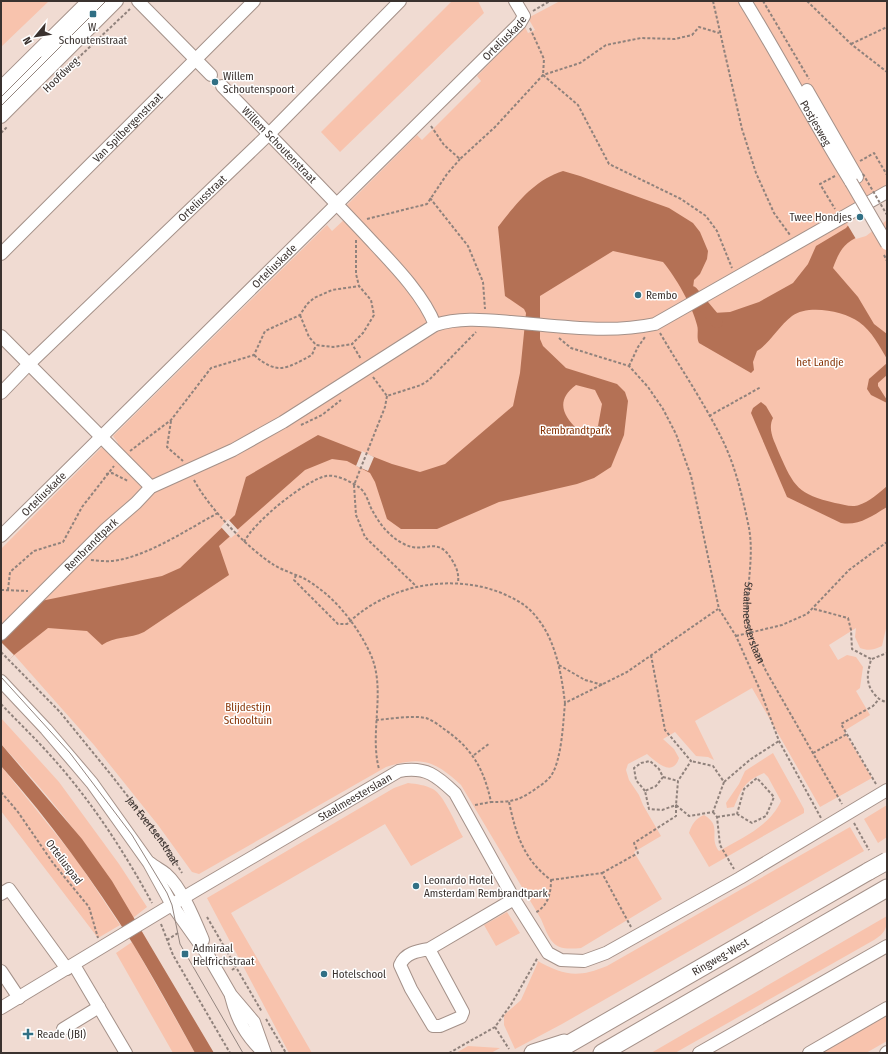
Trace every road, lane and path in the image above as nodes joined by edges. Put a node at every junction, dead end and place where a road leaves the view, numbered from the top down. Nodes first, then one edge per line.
1 (88, 1) edge
2 (102, 1) edge
3 (117, 1) edge
4 (254, 1) edge
5 (400, 1) edge
6 (515, 1) edge
7 (550, 1) edge
8 (713, 1) edge
9 (745, 1) edge
10 (754, 1) edge
11 (807, 1) edge
12 (134, 4) edge
13 (524, 16) junction
14 (887, 27) edge
15 (719, 33) junction
16 (851, 44) junction
17 (196, 59) junction
18 (887, 72) edge
19 (211, 75) dead end
20 (543, 75) junction
21 (57, 78) dead end
22 (222, 86) dead end
23 (1, 87) edge
24 (1, 102) edge
25 (1, 117) edge
26 (424, 117) junction
27 (12, 122) dead end
28 (1, 133) edge
29 (269, 134) junction
30 (460, 159) junction
31 (857, 162) dead end
32 (837, 174) dead end
33 (887, 175) edge
34 (857, 178) junction
35 (887, 192) edge
36 (430, 198) junction
37 (337, 204) junction
38 (833, 206) dead end
39 (887, 216) edge
40 (356, 225) junction
41 (887, 228) edge
42 (887, 244) edge
43 (796, 245) junction
44 (1, 254) edge
45 (736, 277) junction
46 (359, 286) junction
47 (300, 314) junction
48 (486, 320) junction
49 (655, 324) junction
50 (435, 325) junction
51 (547, 325) junction
52 (1, 336) edge
53 (352, 344) junction
54 (316, 345) junction
55 (254, 355) junction
56 (28, 365) junction
57 (629, 366) junction
58 (368, 369) junction
59 (761, 387) dead end
60 (1, 393) edge
61 (387, 396) junction
62 (709, 416) junction
63 (171, 420) junction
64 (101, 435) junction
65 (122, 457) junction
66 (190, 469) junction
67 (106, 474) junction
68 (194, 481) dead end
69 (354, 485) junction
70 (148, 490) junction
71 (218, 513) junction
72 (1, 536) edge
73 (244, 542) junction
74 (887, 542) edge
75 (86, 560) dead end
76 (296, 575) junction
77 (458, 583) junction
78 (417, 587) junction
79 (1, 590) edge
80 (719, 609) junction
81 (814, 609) junction
82 (350, 621) junction
83 (750, 633) junction
84 (1, 634) edge
85 (736, 636) junction
86 (1, 652) edge
87 (887, 653) edge
88 (651, 655) junction
89 (871, 659) junction
90 (559, 665) junction
91 (1, 681) edge
92 (604, 685) junction
93 (879, 699) junction
94 (887, 702) edge
95 (565, 703) junction
96 (1, 704) edge
97 (376, 720) junction
98 (847, 734) junction
99 (779, 741) junction
100 (490, 743) dead end
101 (813, 753) junction
102 (474, 754) junction
103 (691, 761) junction
104 (663, 777) junction
105 (384, 779) junction
106 (678, 781) junction
107 (724, 782) junction
108 (646, 791) junction
109 (1, 792) edge
110 (884, 792) edge
111 (491, 802) junction
112 (510, 802) junction
113 (676, 805) junction
114 (465, 808) junction
115 (713, 812) junction
116 (848, 813) junction
117 (737, 814) junction
118 (717, 817) junction
119 (826, 826) junction
120 (869, 850) dead end
121 (887, 861) edge
122 (149, 863) junction
123 (602, 873) junction
124 (740, 878) junction
125 (551, 880) junction
126 (884, 890) edge
127 (1, 894) edge
128 (188, 895) junction
129 (514, 899) junction
130 (172, 905) junction
131 (206, 916) dead end
132 (153, 917) junction
133 (526, 918) junction
134 (636, 936) junction
135 (105, 945) junction
136 (887, 946) edge
137 (544, 948) junction
138 (429, 949) junction
139 (209, 957) junction
140 (71, 967) junction
141 (236, 967) junction
142 (232, 970) dead end
143 (1, 971) edge
144 (19, 998) junction
145 (99, 1007) junction
146 (1, 1008) edge
147 (887, 1008) edge
148 (495, 1027) junction
149 (63, 1029) dead end
150 (583, 1036) junction
151 (509, 1049) dead end
152 (126, 1053) edge
153 (230, 1053) edge
154 (265, 1053) edge
155 (286, 1053) edge
156 (449, 1053) edge
157 (533, 1053) edge
158 (553, 1053) edge
159 (602, 1053) edge
160 (699, 1053) edge
161 (809, 1053) edge

1 - 23 street
2 - 24 street, Hoofdweg
3 - 25 street, Hoofdweg
4 - 17 street, Van Spilbergenstraat
5 - 29 street, Orteliusstraat
6 - 13 street
7 - 13 path, Orteliuskade
8 - 15 path
9 - 34 street, Postjesweg
10 - 34 street, Postjesweg
11 - 16 path
12 - 17 street
12 - 21 path, Hoofdweg
13 - 20 path
13 - 26 street, Orteliuskade
14 - 16 path
15 - 20 path
15 - 43 path
16 - 18 path
17 - 19 street
17 - 44 street, Van Spilbergenstraat
20 - 30 path
20 - 45 path
22 - 29 street, Willem Schoutenstraat
26 - 30 path
26 - 37 street, Orteliuskade
27 - 28 path
29 - 37 street, Willem Schoutenstraat
29 - 56 street, Orteliusstraat
30 - 36 path
31 - 33 path
32 - 38 path
34 - 39 path, bridge
34 - 41 street, Postjesweg
34 - 42 street, Postjesweg, bridge
35 - 43 street
36 - 40 path
36 - 48 path
37 - 40 street, Willem Schoutenstraat
37 - 64 street, Orteliuskade
40 - 46 path
40 - 50 street, Willem Schoutenstraat
43 - 45 street
45 - 49 street
46 - 47 path
46 - 53 path
47 - 54 path
47 - 55 path
48 - 50 street
48 - 51 street
48 - 61 path
49 - 51 street
49 - 57 path
49 - 62 path, Staalmeesterslaan
50 - 58 street, Rembrandtpark
51 - 57 path
52 - 56 street
53 - 54 path
53 - 58 path
54 - 55 path
55 - 63 path
56 - 60 street, Orteliusstraat
56 - 64 street
57 - 80 path
58 - 61 path
58 - 66 street, Rembrandtpark
59 - 62 path
61 - 69 path
62 - 83 path, Staalmeesterslaan
63 - 65 path
63 - 66 path
64 - 65 street
64 - 72 street, Orteliuskade
65 - 67 path
65 - 70 street
66 - 70 street, Rembrandtpark
67 - 70 path
67 - 79 path
68 - 71 path
69 - 73 path
69 - 77 path
69 - 78 path
70 - 84 street, Rembrandtpark
71 - 73 path
71 - 75 path
73 - 76 path
74 - 81 path
76 - 82 path
76 - 82 path
77 - 78 path
77 - 90 path
78 - 82 path
80 - 85 path
80 - 88 path
81 - 83 path
81 - 89 path
82 - 97 path
83 - 85 path
83 - 101 path, Staalmeesterslaan
85 - 99 path
86 - 128 path, Jan Evertsenstraat
87 - 89 path
88 - 92 path
88 - 103 path
89 - 93 path
90 - 92 path
90 - 95 path
91 - 122 street, Jan Evertsenstraat
92 - 95 path
93 - 94 path
93 - 98 path
95 - 112 path
96 - 132 path
97 - 102 path
97 - 105 path
98 - 101 path
98 - 110 path
99 - 107 path
99 - 119 path
100 - 102 path
101 - 116 path, Staalmeesterslaan
102 - 111 path
103 - 106 path
103 - 107 path
104 - 106 path
104 - 108 path
104 - 108 path
105 - 114 street, Staalmeesterslaan
105 - 128 street, Staalmeesterslaan
106 - 113 path
107 - 115 path
108 - 113 path
109 - 135 path, Orteliuspad
110 - 116 street, Staalmeesterslaan
111 - 112 path
111 - 114 path
112 - 125 path
113 - 115 path
113 - 123 path
114 - 129 street, Staalmeesterslaan
115 - 118 path
116 - 119 street, Staalmeesterslaan
116 - 120 path
117 - 117 path
117 - 118 path
118 - 124 path
119 - 124 street, Staalmeesterslaan
121 - 150 highway, Ringweg-West, bridge
122 - 128 street, Jan Evertsenstraat
122 - 130 street, Jan Evertsenstraat
123 - 125 path
123 - 134 path
124 - 134 street, Staalmeesterslaan
125 - 133 path
126 - 159 highway
127 - 140 street
128 - 130 street, Staalmeesterslaan
128 - 139 street, Jan Evertsenstraat
129 - 133 street, Staalmeesterslaan
129 - 138 street
130 - 132 street
130 - 139 street, Jan Evertsenstraat
131 - 141 path
132 - 135 street
132 - 153 path
133 - 137 street, Staalmeesterslaan
134 - 137 street, Staalmeesterslaan
135 - 140 street
136 - 160 street
137 - 148 path
138 - 138 street
139 - 154 street, Jan Evertsenstraat
140 - 144 street
140 - 145 street
141 - 142 path
141 - 155 path
143 - 144 street
144 - 146 street
145 - 149 street
145 - 152 street
147 - 161 street
148 - 151 path
148 - 156 path
150 - 157 highway
150 - 158 highway, Ringweg-West

